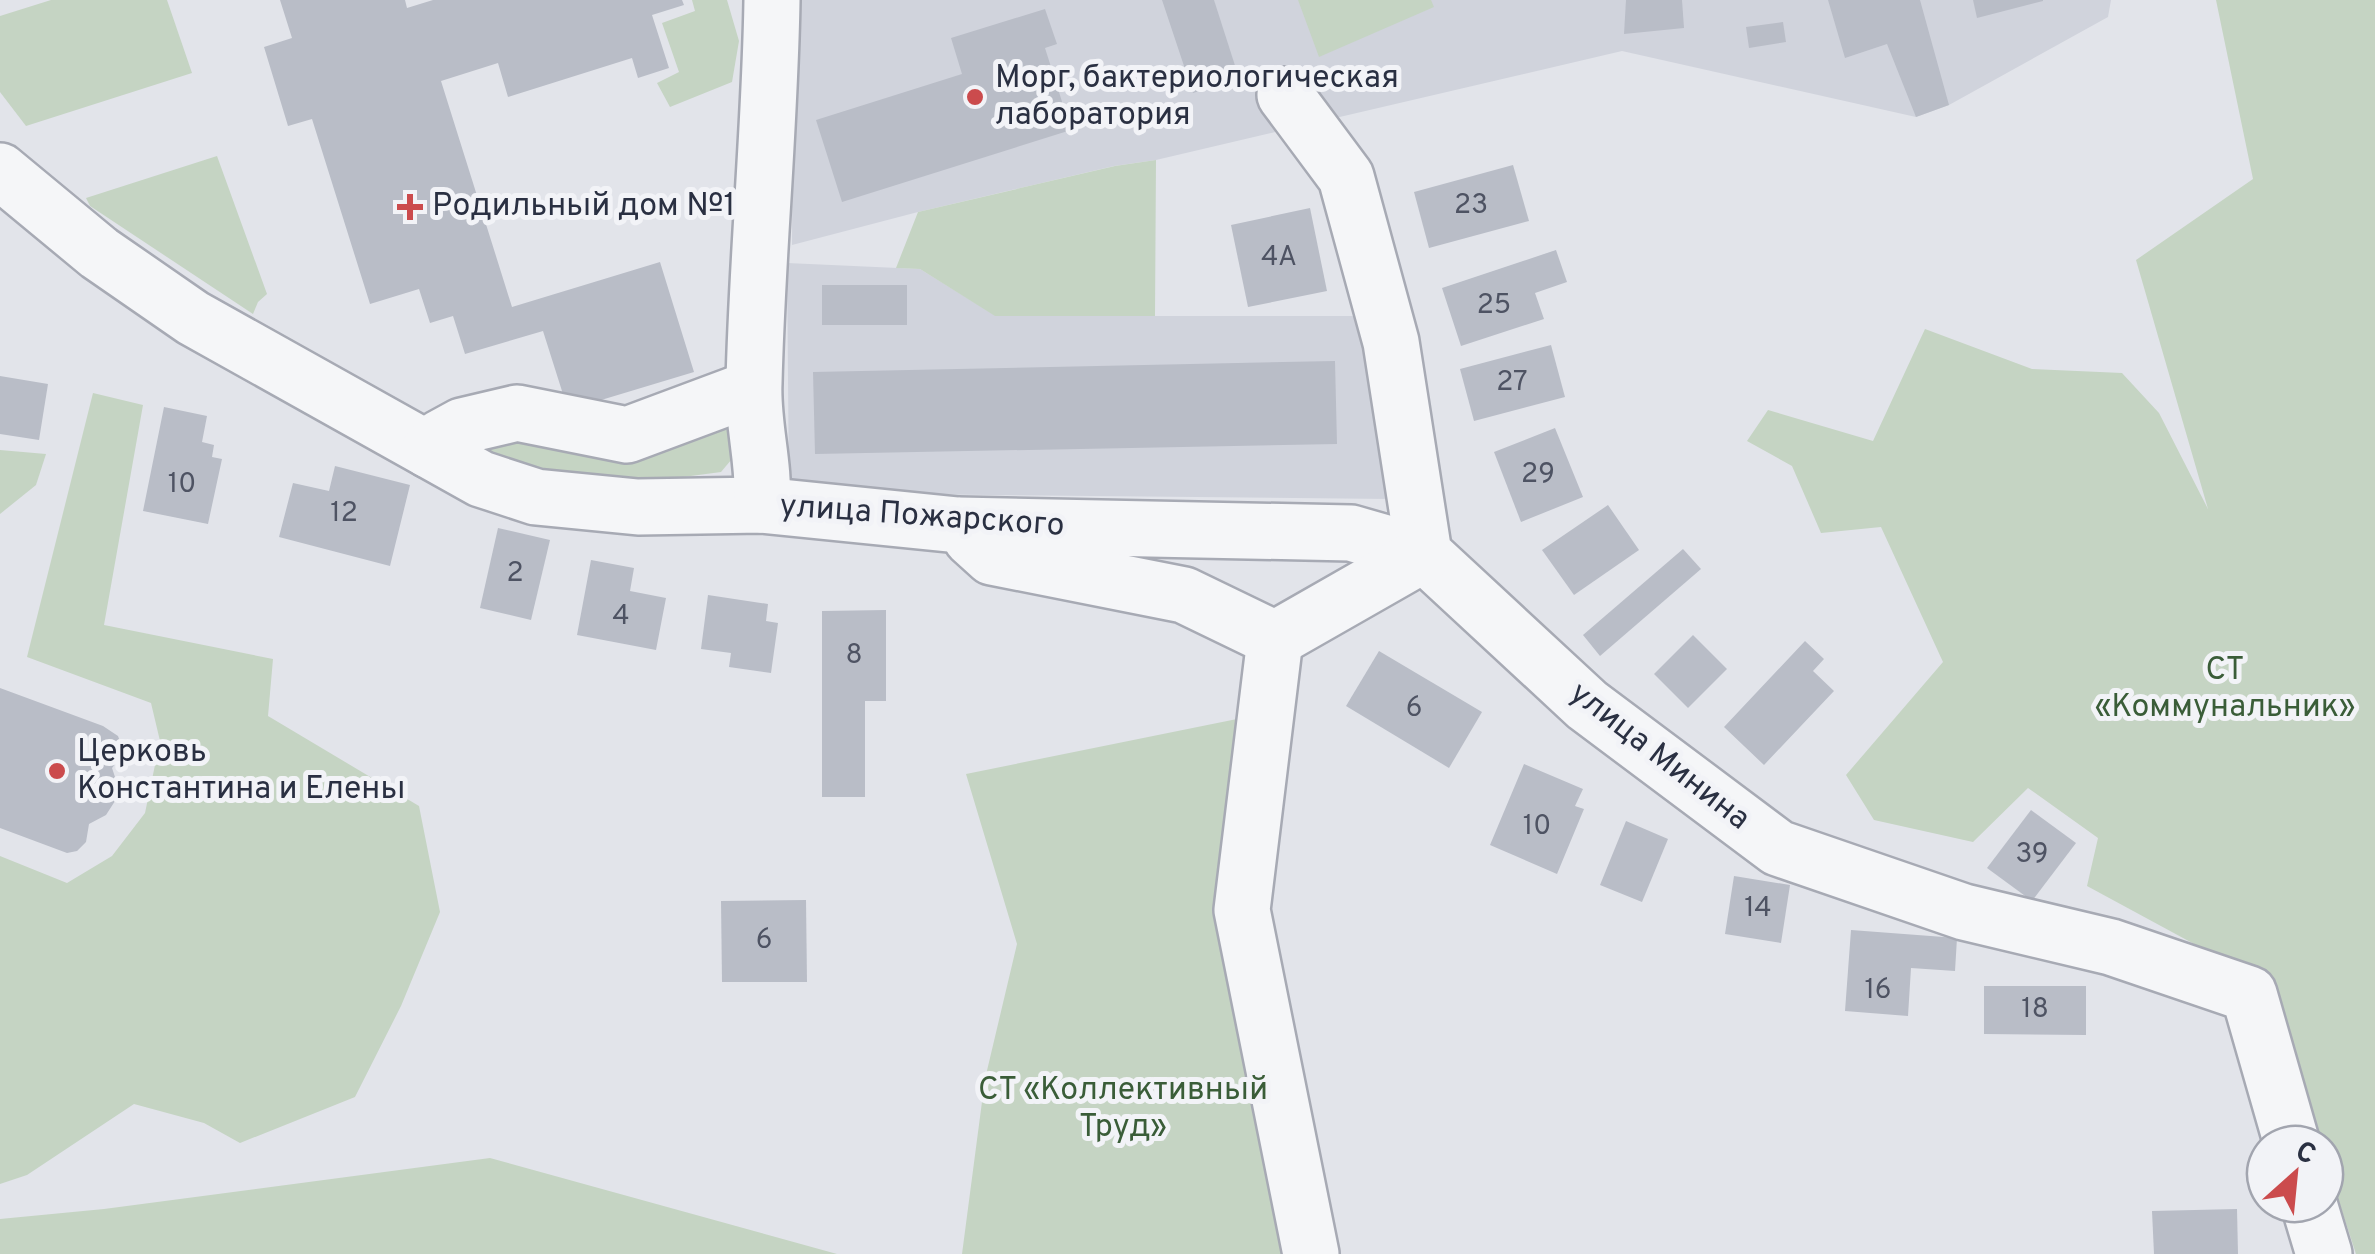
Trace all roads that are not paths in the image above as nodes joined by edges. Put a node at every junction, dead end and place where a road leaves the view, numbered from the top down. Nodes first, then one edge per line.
1 (772, 0) edge
2 (1285, 95) dead end
3 (0, 171) edge
4 (753, 388) junction
5 (429, 450) junction
6 (762, 505) junction
7 (958, 525) junction
8 (1424, 554) junction
9 (1275, 639) junction
10 (2286, 1124) edge
11 (2315, 1224) edge
12 (1311, 1254) edge
13 (2324, 1254) edge

1 - 4 street
2 - 8 street
3 - 5 street, улица Пожарского
4 - 5 street
4 - 6 street
5 - 6 street, улица Пожарского
6 - 7 street, улица Пожарского
7 - 8 street, улица Пожарского
7 - 9 street
8 - 9 street
8 - 10 street, улица Минина
9 - 12 street
11 - 13 street

